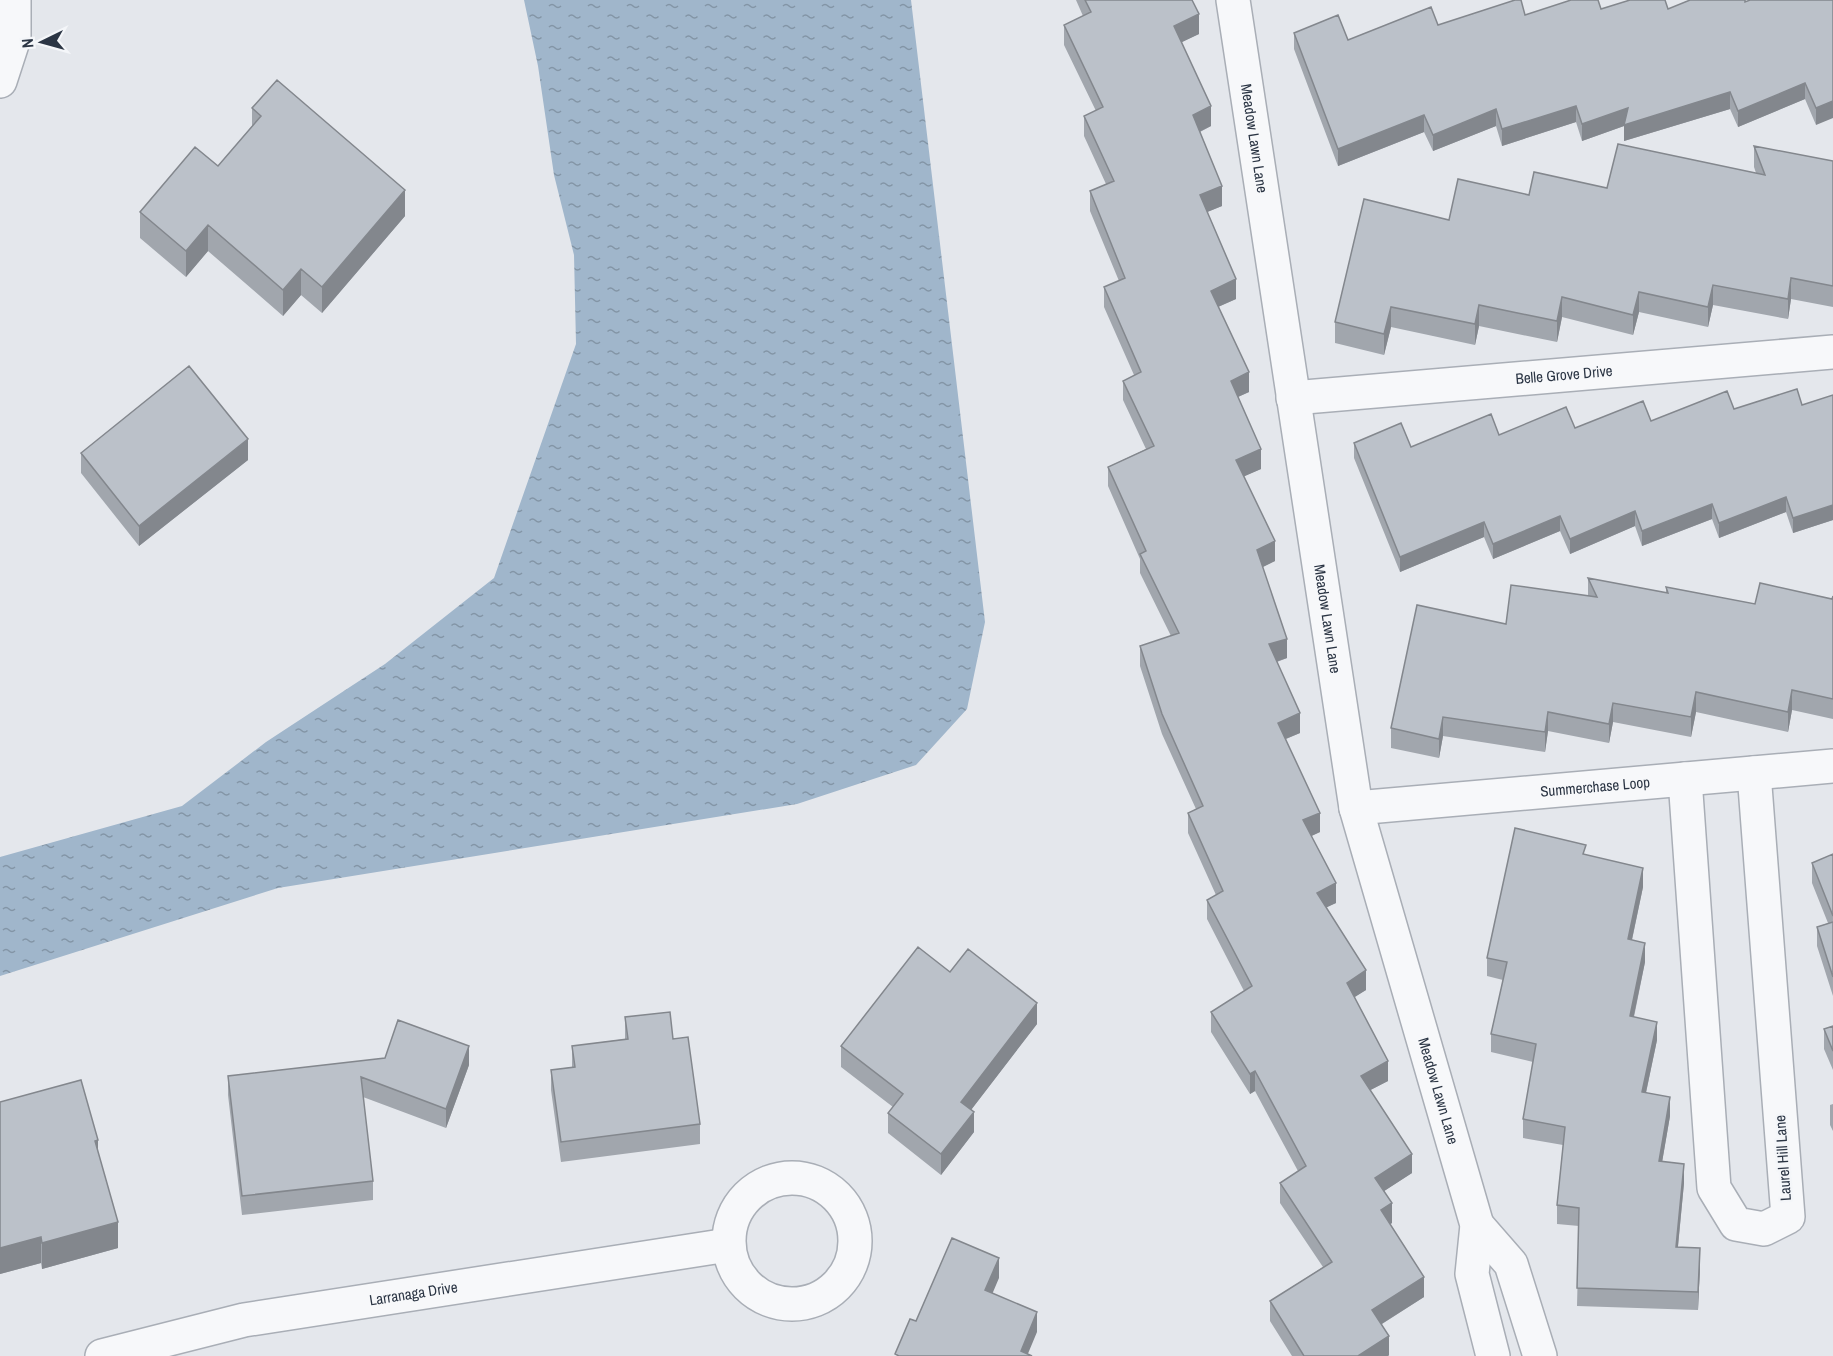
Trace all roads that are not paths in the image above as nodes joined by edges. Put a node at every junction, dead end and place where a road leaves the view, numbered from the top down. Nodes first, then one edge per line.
1 (14, 0) edge
2 (1233, 0) edge
3 (0, 81) edge
4 (1833, 352) edge
5 (1293, 398) junction
6 (1833, 766) edge
7 (1754, 773) junction
8 (1685, 779) junction
9 (1356, 808) junction
10 (1477, 1225) junction
11 (728, 1245) dead end
12 (102, 1356) edge
13 (1493, 1356) edge
14 (1540, 1356) edge

1 - 3 street
2 - 5 street, Meadow Lawn Lane
4 - 5 street, Belle Grove Drive
5 - 9 street, Meadow Lawn Lane
6 - 7 street, Summerchase Loop
7 - 8 street, Summerchase Loop
7 - 8 street, Laurel Hill Lane
8 - 9 street, Summerchase Loop
9 - 10 street, Meadow Lawn Lane
10 - 13 street, Meadow Lawn Lane
10 - 14 street, Meadow Lawn Lane
11 - 12 street, Larranaga Drive

